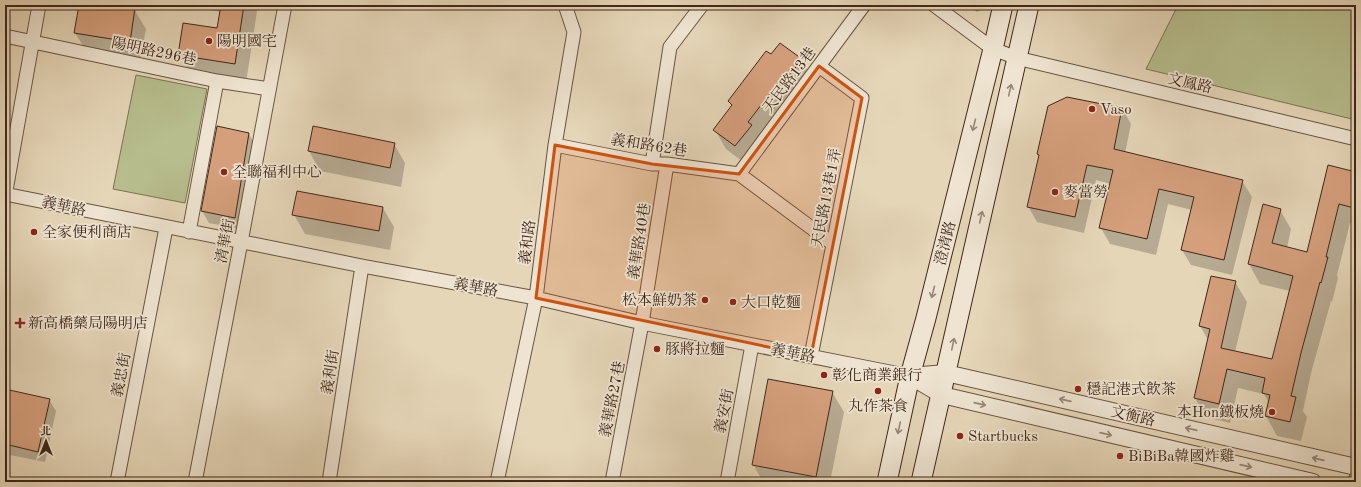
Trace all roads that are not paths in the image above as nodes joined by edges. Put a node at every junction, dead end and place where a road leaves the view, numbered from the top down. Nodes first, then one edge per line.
1 (39, 5) edge
2 (285, 5) edge
3 (565, 5) edge
4 (702, 5) edge
5 (864, 5) edge
6 (934, 5) edge
7 (1003, 5) edge
8 (1029, 5) edge
9 (5, 36) edge
10 (33, 41) junction
11 (993, 49) junction
12 (1017, 58) junction
13 (819, 66) junction
14 (217, 81) junction
15 (268, 89) junction
16 (1356, 139) edge
17 (555, 144) junction
18 (652, 164) junction
19 (667, 164) junction
20 (739, 174) junction
21 (5, 195) edge
22 (166, 228) junction
23 (189, 232) junction
24 (241, 242) junction
25 (832, 244) junction
26 (362, 266) junction
27 (536, 298) junction
28 (642, 323) junction
29 (752, 345) junction
30 (810, 356) junction
31 (946, 373) junction
32 (910, 376) junction
33 (942, 395) junction
34 (1356, 467) edge
35 (1356, 478) edge
36 (117, 482) edge
37 (195, 482) edge
38 (329, 482) edge
39 (497, 482) edge
40 (612, 482) edge
41 (727, 482) edge
42 (887, 482) edge
43 (921, 482) edge
44 (1313, 482) edge
45 (1355, 482) edge

1 - 10 street
2 - 15 street, 清華街
3 - 17 street, 義和路
4 - 18 street
5 - 13 street, 天民路13巷
6 - 11 street, 文鳳路
7 - 11 main road, 澄清路
8 - 12 main road, 澄清路
9 - 10 street, 陽明路296巷
10 - 14 street, 陽明路296巷
10 - 21 street
11 - 12 street, 文鳳路
11 -> 32 main road, 澄清路
12 - 16 street, 文鳳路
31 -> 12 main road, 澄清路
13 - 20 street, 天民路13巷
13 - 25 street, 天民路13巷1弄
14 - 15 street, 陽明路296巷
14 - 23 street
15 - 24 street, 清華街
17 - 18 street, 義和路62巷
17 - 27 street, 義和路
18 - 19 street, 義和路62巷
19 - 20 street, 義和路62巷
19 - 28 street, 義華路40巷
20 - 25 street
21 - 22 street, 義華路
22 - 23 street, 義華路
22 - 36 street, 義忠街
23 - 24 street, 義華路
24 - 26 street, 義華路
24 - 37 street, 清華街
25 - 30 street, 天民路13巷1弄
26 - 27 street, 義華路
26 - 38 street, 義利街
27 - 28 street, 義華路
27 - 39 street, 義和路
28 - 29 street, 義華路
28 - 40 street, 義華路27巷
29 - 30 street, 義華路
29 - 41 street, 義安街
30 - 32 street, 義華路
31 - 32 street, 文衡路
31 - 33 main road, 澄清路
34 -> 31 street, 文衡路
32 - 33 street, 義華路
32 -> 42 main road, 澄清路
33 - 43 main road, 澄清路
33 -> 44 street, 文衡路
35 - 45 street

